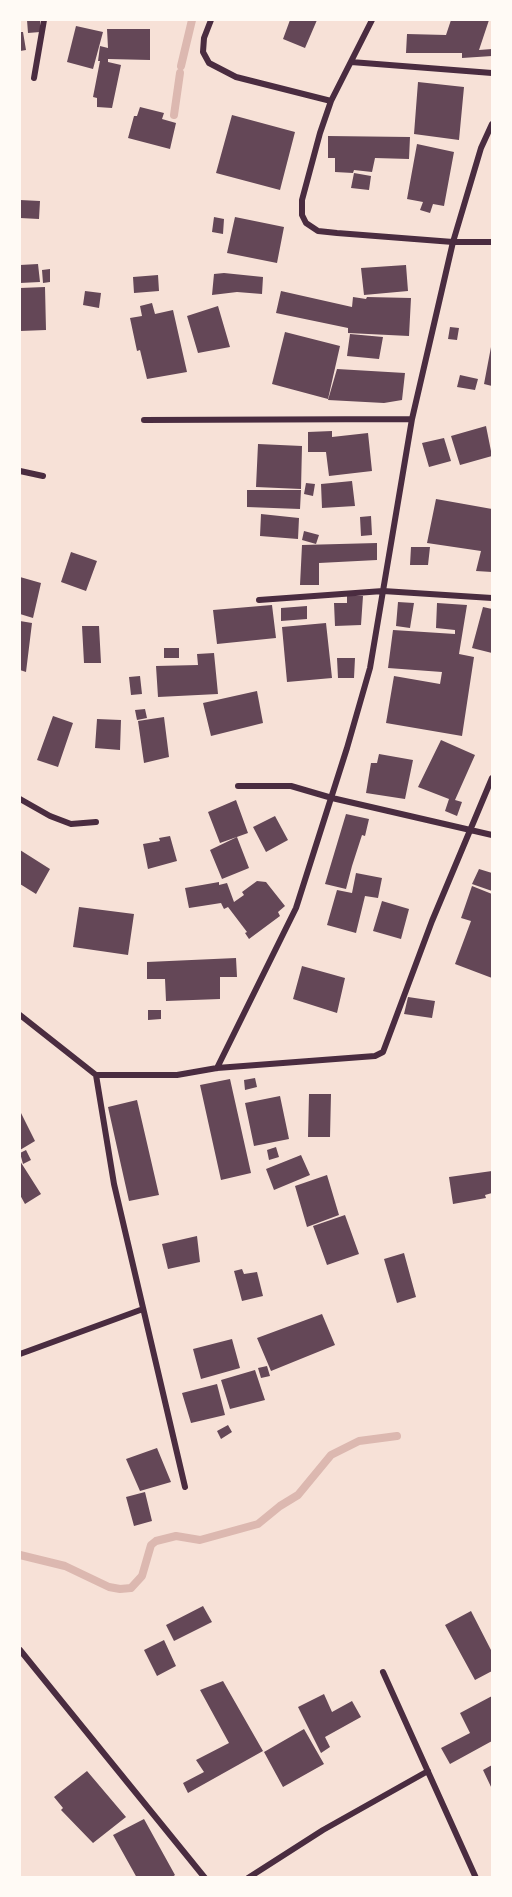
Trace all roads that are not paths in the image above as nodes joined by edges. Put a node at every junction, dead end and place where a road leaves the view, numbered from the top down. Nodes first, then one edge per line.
1 (44, 20) edge
2 (211, 20) edge
3 (372, 20) edge
4 (351, 62) junction
5 (492, 72) edge
6 (33, 78) dead end
7 (331, 100) junction
8 (492, 124) edge
9 (453, 242) junction
10 (492, 242) edge
11 (412, 419) junction
12 (144, 420) dead end
13 (20, 471) edge
14 (43, 476) dead end
15 (383, 591) junction
16 (492, 598) edge
17 (259, 600) dead end
18 (492, 778) edge
19 (238, 786) dead end
20 (332, 798) junction
21 (20, 799) edge
22 (96, 822) dead end
23 (471, 831) junction
24 (492, 835) edge
25 (20, 1015) edge
26 (217, 1068) junction
27 (96, 1075) junction
28 (143, 1309) junction
29 (20, 1354) edge
30 (184, 1486) dead end
31 (20, 1650) edge
32 (383, 1672) dead end
33 (428, 1772) junction
34 (205, 1878) edge
35 (248, 1878) edge
36 (476, 1878) edge

1 - 6 street
2 - 7 street
3 - 4 street
4 - 5 street
4 - 7 street
7 - 9 street
8 - 9 street
9 - 10 street
9 - 11 street
11 - 12 street
11 - 15 street
13 - 14 street
15 - 16 street
15 - 17 street
15 - 20 street
18 - 23 street
19 - 20 street
20 - 23 street
20 - 26 street
21 - 22 street
23 - 24 street
23 - 26 street
25 - 27 street
26 - 27 street
27 - 28 street
28 - 29 street
28 - 30 street
31 - 34 street
32 - 33 street
33 - 35 street
33 - 36 street

